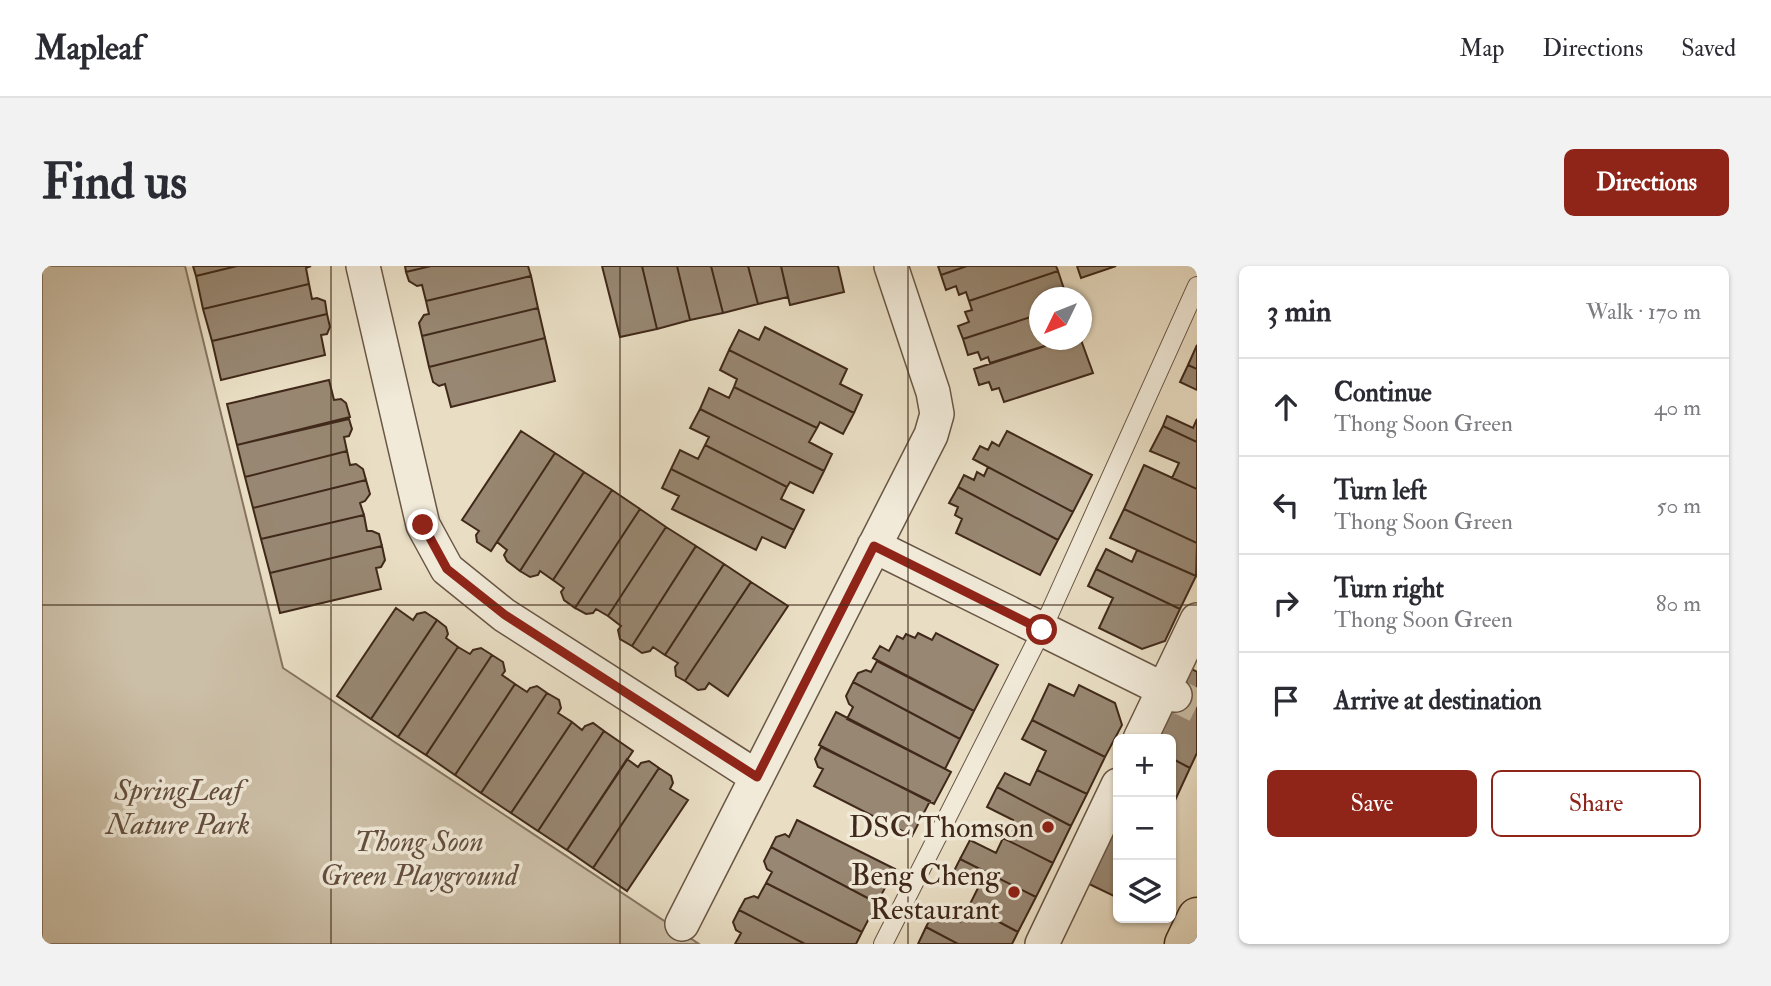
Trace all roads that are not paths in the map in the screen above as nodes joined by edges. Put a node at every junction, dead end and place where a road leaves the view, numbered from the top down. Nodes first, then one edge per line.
1 (363, 266) edge
2 (891, 266) edge
3 (1197, 286) edge
4 (874, 546) junction
5 (1197, 620) edge
6 (1042, 630) junction
7 (1169, 693) junction
8 (1143, 734) edge
9 (757, 777) junction
10 (1113, 795) edge
11 (1197, 917) edge
12 (682, 924) dead end
13 (883, 944) edge
14 (1042, 944) edge
15 (1184, 944) edge

1 - 9 street
2 - 4 street
3 - 6 lane
4 - 6 street
4 - 9 street
5 - 7 street
6 - 7 street
6 - 13 lane
7 - 8 street
9 - 12 street
10 - 14 street
11 - 15 main road

